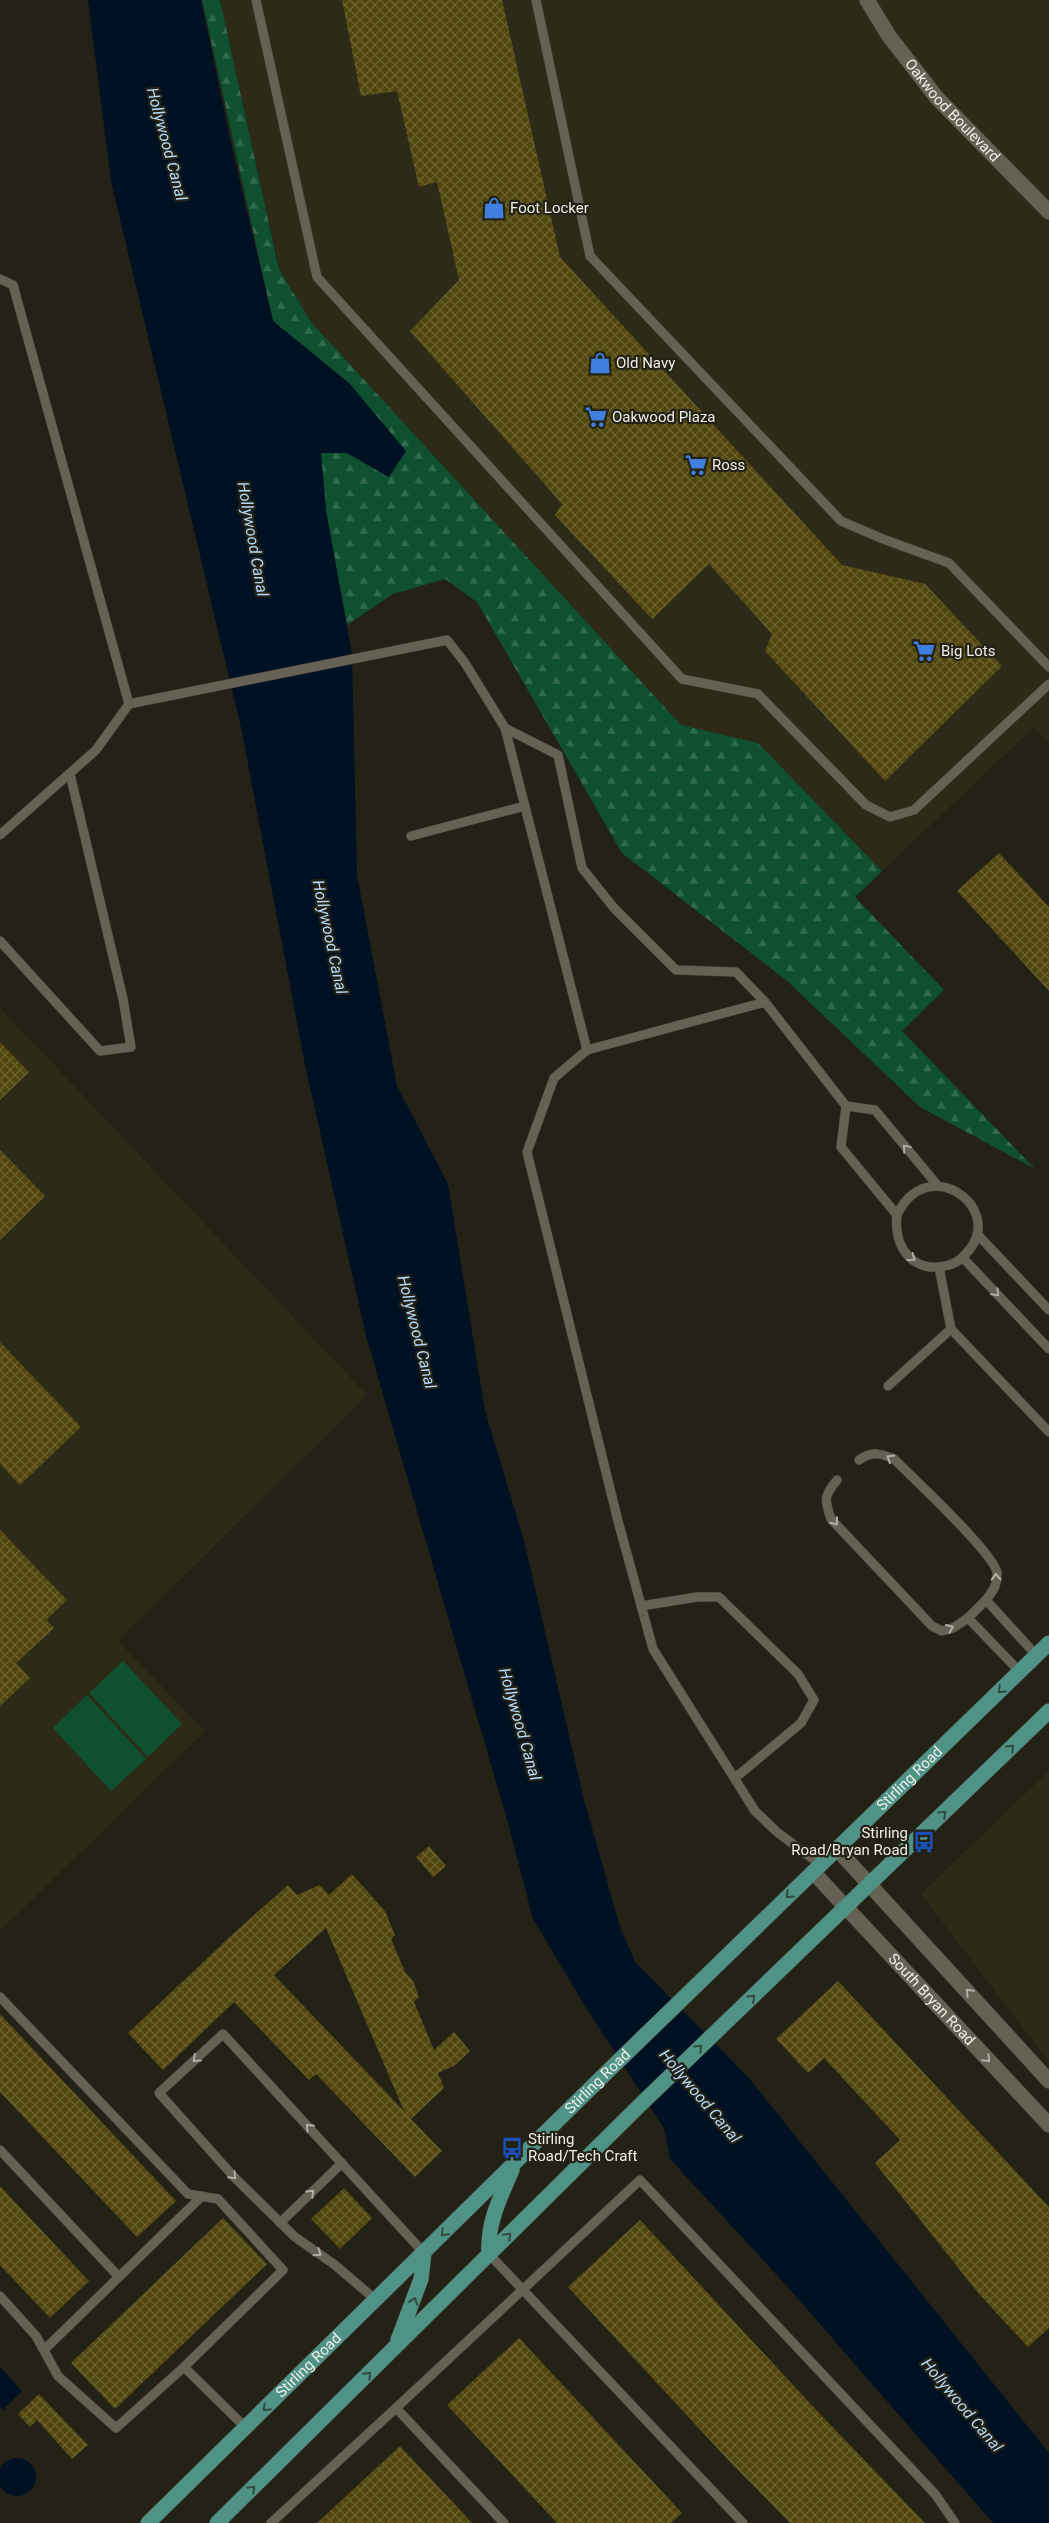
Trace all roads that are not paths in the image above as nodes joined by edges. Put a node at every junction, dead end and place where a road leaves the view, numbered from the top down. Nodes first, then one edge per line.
1 (256, 0) edge
2 (536, 0) edge
3 (868, 0) edge
4 (1049, 212) edge
5 (0, 279) edge
6 (1049, 667) edge
7 (1049, 684) edge
8 (129, 704) junction
9 (505, 728) junction
10 (70, 774) junction
11 (525, 806) junction
12 (0, 835) edge
13 (411, 836) dead end
14 (0, 941) edge
15 (766, 1002) junction
16 (588, 1050) junction
17 (846, 1106) junction
18 (938, 1186) junction
19 (897, 1215) junction
20 (977, 1234) junction
21 (963, 1258) junction
22 (939, 1267) junction
23 (1049, 1310) edge
24 (952, 1329) junction
25 (1049, 1349) edge
26 (888, 1386) dead end
27 (1049, 1432) edge
28 (859, 1460) dead end
29 (837, 1480) dead end
30 (986, 1600) junction
31 (641, 1606) junction
32 (968, 1618) junction
33 (1049, 1644) edge
34 (1036, 1656) junction
35 (1020, 1672) junction
36 (1049, 1711) edge
37 (735, 1778) junction
38 (837, 1849) junction
39 (817, 1868) junction
40 (870, 1885) junction
41 (847, 1908) junction
42 (0, 1997) edge
43 (1049, 2080) edge
44 (1049, 2125) edge
45 (0, 2150) edge
46 (516, 2162) junction
47 (342, 2163) junction
48 (202, 2196) junction
49 (280, 2223) junction
50 (424, 2253) junction
51 (489, 2254) junction
52 (119, 2277) junction
53 (522, 2289) junction
54 (0, 2296) edge
55 (376, 2300) junction
56 (396, 2346) junction
57 (44, 2350) junction
58 (184, 2368) junction
59 (396, 2408) junction
60 (246, 2428) junction
61 (148, 2523) edge
62 (217, 2523) edge
63 (271, 2523) edge
64 (504, 2523) edge
65 (743, 2523) edge
66 (955, 2523) edge

1 - 7 lane
2 - 6 lane
3 - 4 street, Oakwood Boulevard
5 - 8 lane
8 - 9 lane
8 - 10 lane
9 - 11 lane
9 - 15 lane
10 - 12 lane
10 - 14 lane
11 - 13 lane
11 - 16 lane
15 - 16 lane
15 - 17 lane
16 - 31 lane
18 -> 17 lane
17 - 19 lane
18 - 19 lane
18 - 20 lane
19 -> 22 lane
20 - 21 lane
20 - 23 lane
21 - 22 lane
21 -> 25 lane
22 - 24 lane
24 - 26 lane
24 - 27 lane
30 -> 28 lane
29 -> 32 lane
30 - 32 lane
30 - 34 lane
31 - 37 lane
31 - 37 lane
32 - 35 lane
33 - 34 main road, Stirling Road
34 - 35 main road, Stirling Road
35 -> 38 main road, Stirling Road
40 -> 36 main road
37 - 39 lane
38 - 39 main road, Stirling Road
38 - 40 street
39 - 41 street, South Bryan Road
39 -> 46 main road, Stirling Road
40 - 41 main road
43 -> 40 street
41 -> 44 street, South Bryan Road
51 -> 41 main road
42 - 48 lane
45 - 52 lane
46 -> 50 main road, Stirling Road
46 - 51 main road
49 -> 47 lane
47 -> 49 lane
47 - 50 lane
48 - 52 lane
48 - 58 lane
49 -> 55 lane
50 - 55 main road, Stirling Road
56 -> 50 main road
51 - 53 lane
51 - 56 main road
52 - 57 lane
53 - 59 lane
53 - 65 lane
53 - 66 lane
54 - 57 lane
55 -> 60 main road, Stirling Road
62 -> 56 main road
57 - 58 lane
58 - 60 lane
59 - 63 lane
59 - 64 lane
60 - 61 main road, Stirling Road

